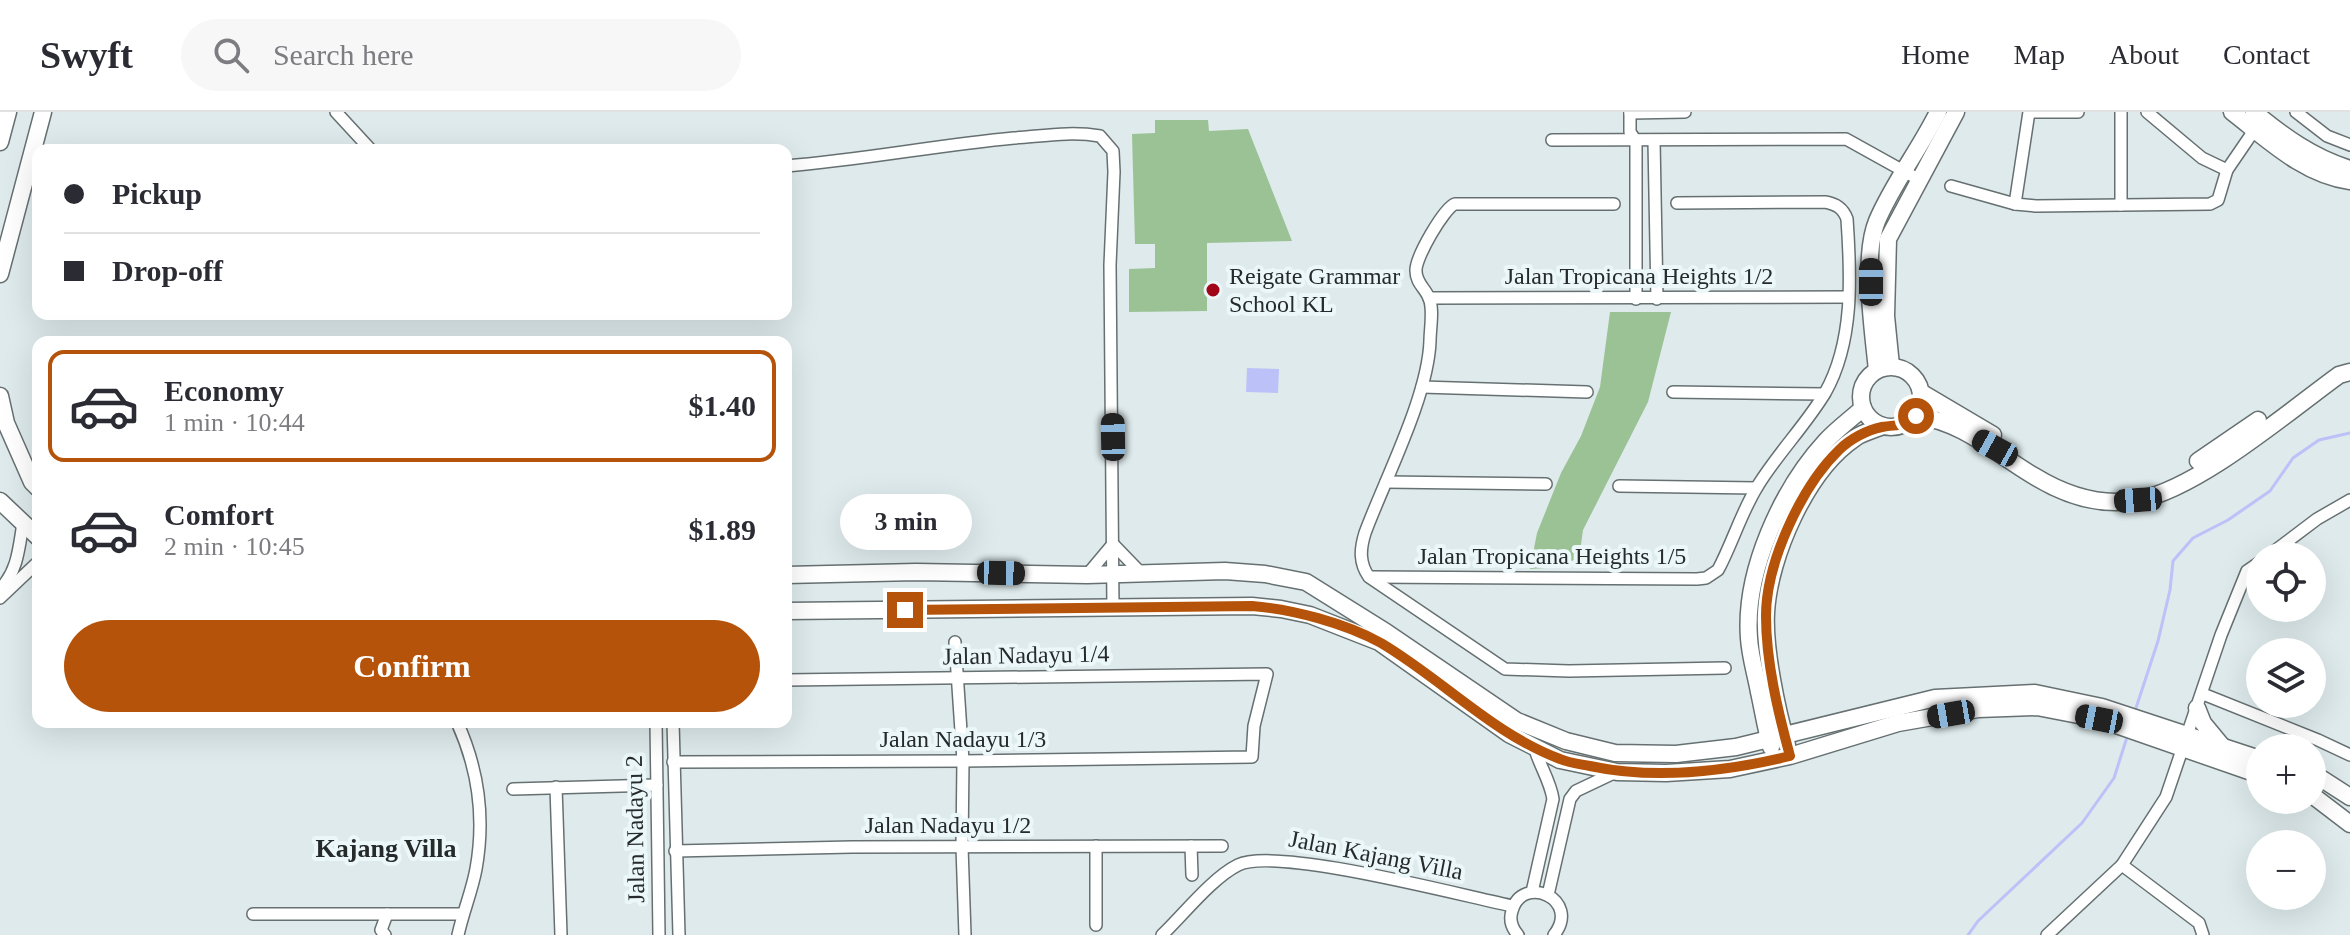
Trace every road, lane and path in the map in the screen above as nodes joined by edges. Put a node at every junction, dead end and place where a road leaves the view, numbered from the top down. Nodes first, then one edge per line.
1 (8, 112) edge
2 (43, 112) edge
3 (336, 112) edge
4 (1630, 112) edge
5 (1685, 112) edge
6 (1938, 112) edge
7 (1956, 112) edge
8 (2030, 112) edge
9 (2078, 112) edge
10 (2121, 112) edge
11 (2147, 112) edge
12 (2232, 112) edge
13 (2254, 112) edge
14 (2296, 112) edge
15 (2255, 129) junction
16 (1552, 140) dead end
17 (1636, 141) junction
18 (1654, 141) junction
19 (0, 142) edge
20 (35, 144) edge
21 (365, 144) edge
22 (2350, 145) edge
23 (32, 153) edge
24 (792, 166) edge
25 (2350, 169) edge
26 (2227, 170) junction
27 (1911, 176) junction
28 (2350, 181) edge
29 (1951, 186) dead end
30 (1636, 201) junction
31 (1655, 201) junction
32 (1677, 203) dead end
33 (1614, 204) dead end
34 (2015, 204) junction
35 (2121, 205) junction
36 (0, 274) edge
37 (1848, 297) junction
38 (1429, 298) junction
39 (1636, 299) junction
40 (1657, 299) junction
41 (2350, 361) edge
42 (1884, 368) junction
43 (2350, 372) edge
44 (1422, 387) junction
45 (1587, 392) dead end
46 (1673, 392) dead end
47 (1922, 393) junction
48 (1824, 394) junction
49 (0, 396) edge
50 (1863, 408) junction
51 (1916, 416) junction
52 (1883, 426) junction
53 (32, 482) edge
54 (1386, 482) junction
55 (1546, 484) dead end
56 (1619, 486) dead end
57 (1756, 488) junction
58 (2350, 500) edge
59 (0, 501) edge
60 (23, 523) junction
61 (32, 531) edge
62 (2287, 542) edge
63 (1113, 544) junction
64 (32, 568) edge
65 (1141, 573) junction
66 (2246, 573) edge
67 (792, 575) edge
68 (1087, 575) junction
69 (1113, 575) junction
70 (1369, 577) junction
71 (1400, 577) junction
72 (0, 589) edge
73 (1392, 594) junction
74 (0, 598) edge
75 (1113, 609) junction
76 (792, 611) edge
77 (955, 642) dead end
78 (1725, 668) dead end
79 (959, 678) junction
80 (792, 680) edge
81 (2198, 705) junction
82 (1771, 707) junction
83 (2100, 713) junction
84 (459, 728) edge
85 (656, 728) edge
86 (673, 728) edge
87 (1815, 728) junction
88 (2161, 734) junction
89 (1776, 738) junction
90 (2184, 741) junction
91 (1534, 746) junction
92 (1736, 747) junction
93 (2223, 747) junction
94 (2246, 754) edge
95 (2350, 755) edge
96 (1252, 757) joint
97 (1782, 758) junction
98 (963, 761) junction
99 (673, 762) junction
100 (2246, 769) edge
101 (1617, 772) junction
102 (2326, 782) edge
103 (657, 785) junction
104 (556, 787) junction
105 (513, 789) dead end
106 (2350, 797) edge
107 (2326, 806) edge
108 (2350, 824) edge
109 (1096, 846) junction
110 (1191, 846) junction
111 (1222, 846) dead end
112 (962, 847) junction
113 (675, 851) junction
114 (2122, 865) junction
115 (1192, 875) dead end
116 (1532, 892) junction
117 (1548, 895) junction
118 (1513, 906) junction
119 (253, 914) dead end
120 (387, 914) junction
121 (463, 914) junction
122 (1096, 925) dead end
123 (966, 929) edge
124 (385, 935) edge
125 (458, 935) edge
126 (561, 935) edge
127 (659, 935) edge
128 (679, 935) edge
129 (972, 935) edge
130 (1162, 935) edge
131 (1518, 935) edge
132 (1554, 935) edge
133 (2047, 935) edge
134 (2203, 935) edge

1 - 19 street
2 - 20 street
3 - 21 street
4 - 5 street
4 - 17 street
6 - 27 street
7 - 27 street
8 - 9 street
8 - 34 street
10 - 35 street
11 - 26 street
12 - 15 street
13 - 25 street
14 - 22 street
15 - 26 street
15 - 28 street
16 - 17 street
17 - 18 street
17 - 30 street
18 - 27 street
18 - 31 street
23 - 36 street
24 - 63 street
26 - 35 street
27 - 42 street
29 - 34 street
30 - 31 street
30 - 39 street
31 - 40 street
32 - 37 street, Jalan Tropicana Heights 1/5
33 - 38 street
34 - 35 street
37 - 40 street, Jalan Tropicana Heights 1/2
37 - 48 street, Jalan Tropicana Heights 1/5
38 - 39 street, Jalan Tropicana Heights 1/2
38 - 44 street
39 - 40 street, Jalan Tropicana Heights 1/2
41 - 47 street
42 - 47 street
42 - 50 street
43 - 51 street
44 - 45 street
44 - 54 street
46 - 48 street
47 - 51 street
48 - 57 street, Jalan Tropicana Heights 1/5
49 - 53 street
50 - 52 street
50 - 82 street
51 - 52 street
52 - 82 street
54 - 55 street
54 - 70 street
56 - 57 street
57 - 71 street, Jalan Tropicana Heights 1/5
58 - 62 street
59 - 60 street
60 - 61 street
60 - 72 street
63 - 65 street
63 - 68 street
63 - 69 street
64 - 74 street
65 - 69 street
65 - 92 street
66 - 81 street
67 - 68 street
68 - 69 street
69 - 75 street
70 - 71 street, Jalan Tropicana Heights 1/5
70 - 73 street
71 - 73 street
73 - 78 street
75 - 76 street
75 - 91 street
77 - 79 street
79 - 80 street, Jalan Nadayu 1/4
79 - 96 street, Jalan Nadayu 1/4
79 - 98 street
81 - 88 street
81 - 90 street
81 - 93 street
81 - 95 street
82 - 87 street
82 - 89 street
82 - 92 street
83 - 87 street
83 - 88 street
83 - 97 street
84 - 121 street
85 - 103 street, Jalan Nadayu 2
86 - 99 street
87 - 89 street
88 - 90 street
89 - 92 street
89 - 97 street
90 - 93 street
90 - 100 street
90 - 114 street
91 - 101 street
91 - 116 street
93 - 94 street
96 - 98 street, Jalan Nadayu 1/3
97 - 101 street
98 - 99 street, Jalan Nadayu 1/3
98 - 112 street
99 - 113 street
101 - 117 street
102 - 106 street
103 - 104 street
103 - 127 street, Jalan Nadayu 2
104 - 105 street
104 - 126 street
107 - 108 street
109 - 110 street, Jalan Nadayu 1/2
109 - 112 street, Jalan Nadayu 1/2
109 - 122 street
110 - 111 street, Jalan Nadayu 1/2
110 - 115 street
112 - 113 street, Jalan Nadayu 1/2
112 - 123 street
113 - 128 street
114 - 133 street
114 - 134 street
116 - 117 street
116 - 118 street
117 - 132 street
118 - 130 street, Jalan Kajang Villa
118 - 131 street
119 - 120 street
120 - 121 street
120 - 124 street
121 - 125 street
123 - 129 street

